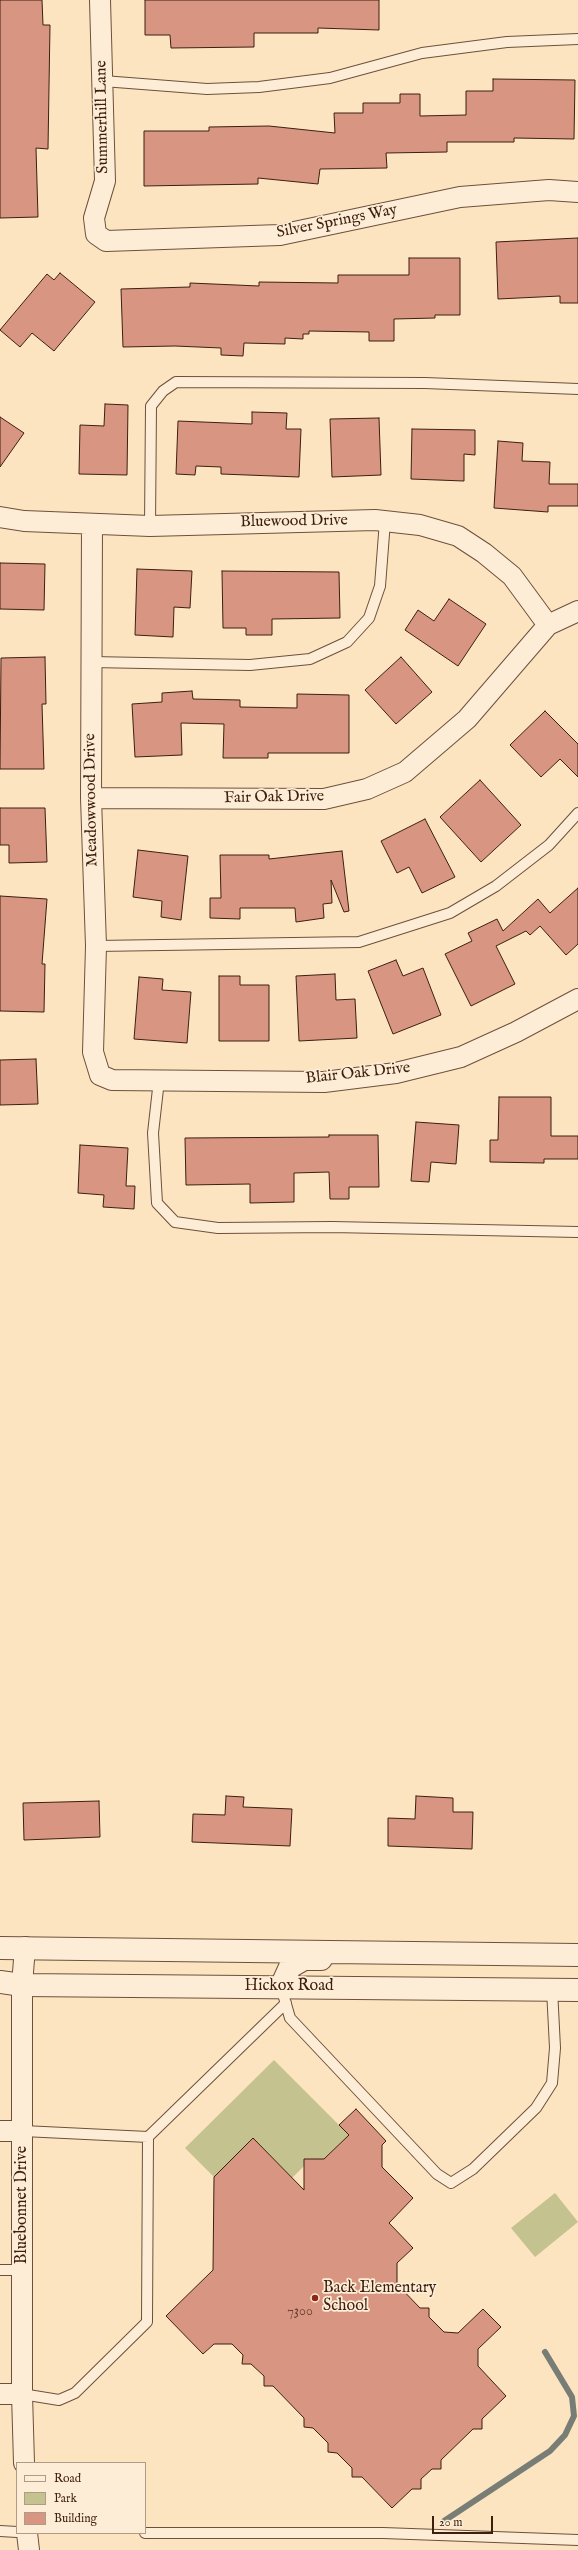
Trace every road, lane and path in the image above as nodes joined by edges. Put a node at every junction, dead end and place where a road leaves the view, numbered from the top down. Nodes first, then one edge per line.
1 (100, 0) edge
2 (578, 39) edge
3 (103, 81) junction
4 (578, 192) edge
5 (96, 234) joint
6 (578, 389) edge
7 (0, 517) edge
8 (385, 521) junction
9 (92, 524) junction
10 (150, 526) junction
11 (578, 610) edge
12 (548, 625) junction
13 (90, 662) junction
14 (91, 798) junction
15 (578, 813) edge
16 (96, 946) junction
17 (578, 999) edge
18 (100, 1075) joint
19 (159, 1080) junction
20 (578, 1232) edge
21 (24, 1947) junction
22 (0, 1948) edge
23 (499, 1953) junction
24 (551, 1954) junction
25 (578, 1955) edge
26 (0, 1982) edge
27 (22, 1985) junction
28 (552, 1989) junction
29 (578, 1990) edge
30 (283, 1995) junction
31 (0, 2130) edge
32 (23, 2131) junction
33 (148, 2137) junction
34 (0, 2270) edge
35 (22, 2270) junction
36 (0, 2394) edge
37 (22, 2394) junction
38 (24, 2462) edge
39 (0, 2531) edge
40 (16, 2532) edge
41 (146, 2533) edge
42 (27, 2534) edge
43 (578, 2540) edge
44 (29, 2550) edge

1 - 3 street, Summerhill Lane
2 - 3 lane
3 - 5 street, Summerhill Lane
4 - 5 street, Silver Springs Way
6 - 10 lane
7 - 9 street, Bluewood Drive
8 - 10 street, Bluewood Drive
8 - 12 street, Bluewood Drive
8 - 13 lane
9 - 10 street, Bluewood Drive
9 - 13 street, Meadowwood Drive
11 - 12 street, Fair Oak Drive
12 - 14 street, Fair Oak Drive
13 - 14 street, Meadowwood Drive
14 - 16 street, Meadowwood Drive
15 - 16 lane
16 - 18 street, Meadowwood Drive
17 - 19 street, Blair Oak Drive
18 - 19 street, Blair Oak Drive
19 - 20 lane
21 - 22 street
21 - 23 street
21 - 27 street, Bluebonnet Drive
23 - 24 street
23 - 30 street
24 - 25 street
24 - 28 street
26 - 27 street, Hickox Road
27 - 30 street, Hickox Road
27 - 32 street, Bluebonnet Drive
28 - 29 street, Hickox Road
28 - 30 street, Hickox Road
28 - 30 lane
30 - 33 lane
31 - 32 street
32 - 33 lane
32 - 35 street, Bluebonnet Drive
33 - 37 lane
34 - 35 lane
35 - 37 street, Bluebonnet Drive
36 - 37 street
37 - 38 street, Bluebonnet Drive
39 - 40 lane
41 - 43 lane
42 - 44 street

